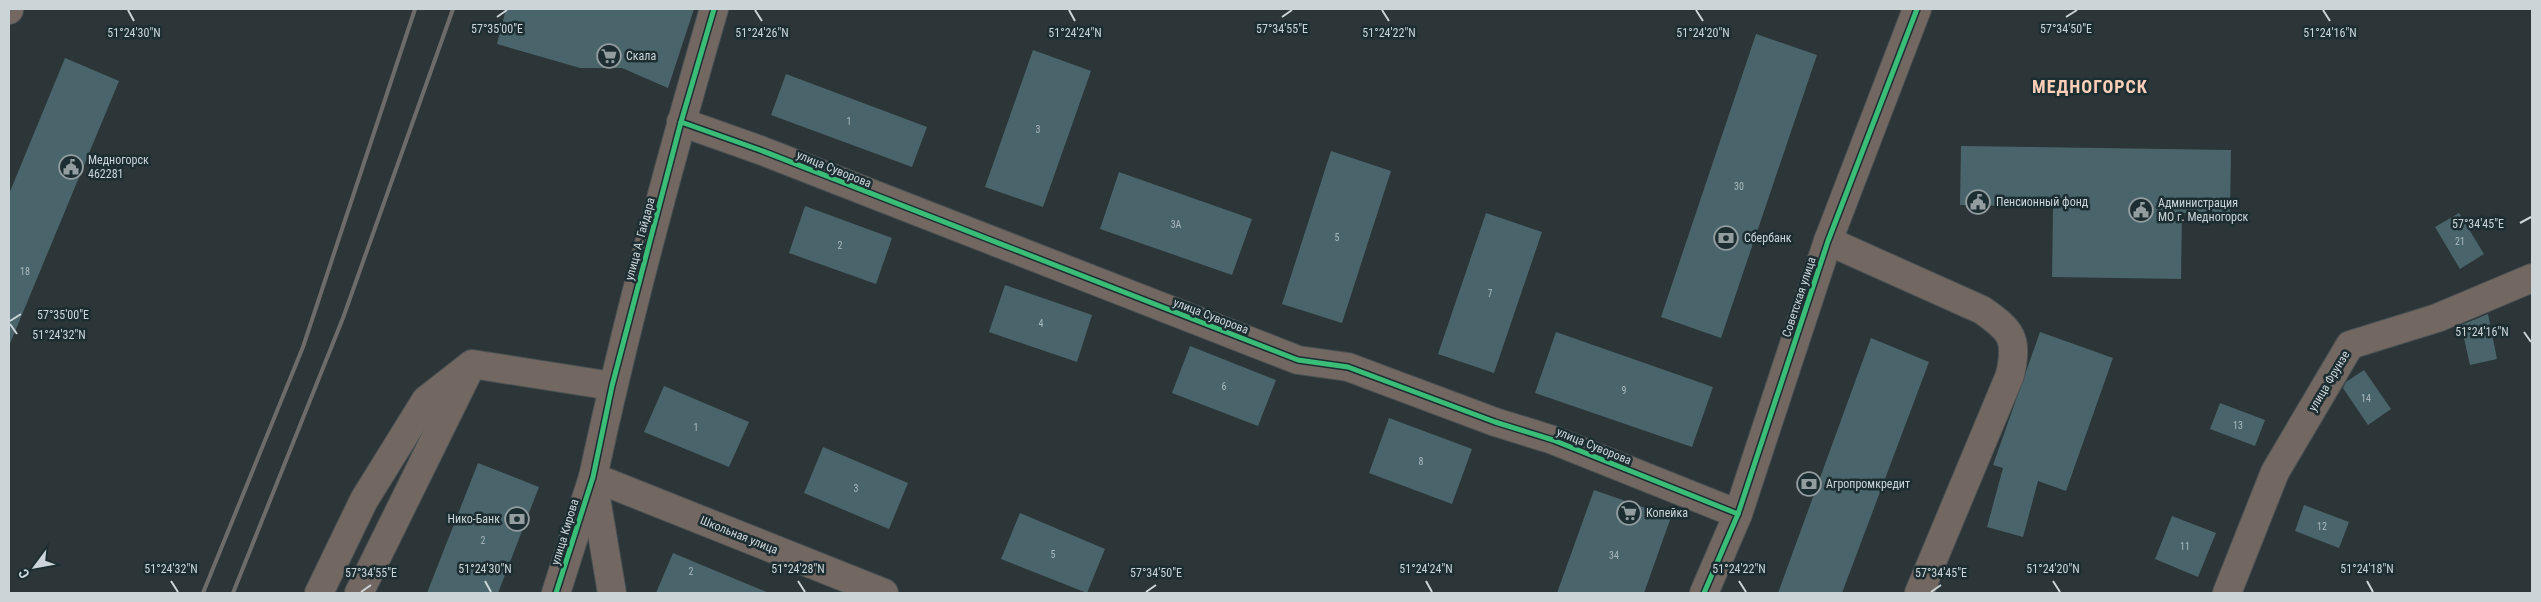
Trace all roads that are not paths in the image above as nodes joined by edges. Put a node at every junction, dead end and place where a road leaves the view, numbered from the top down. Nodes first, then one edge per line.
1 (714, 9) edge
2 (1917, 9) edge
3 (681, 122) junction
4 (1828, 241) junction
5 (2532, 278) edge
6 (472, 364) junction
7 (612, 386) junction
8 (593, 476) junction
9 (1738, 514) junction
10 (319, 593) edge
11 (358, 593) edge
12 (556, 593) edge
13 (612, 593) edge
14 (884, 593) edge
15 (1704, 593) edge
16 (1919, 593) edge
17 (2228, 593) edge

1 - 3 street, улица А. Гайдара
2 - 4 street, Советская улица
3 - 7 street, улица А. Гайдара
3 - 9 street, улица Суворова
4 - 9 street, Советская улица
4 - 16 street
5 - 17 street, улица Фрунзе
6 - 7 street
6 - 10 street
6 - 11 street
7 - 8 street, улица А. Гайдара
8 - 12 street, улица Кирова
8 - 13 street
8 - 14 street, Школьная улица
9 - 15 street, Советская улица

